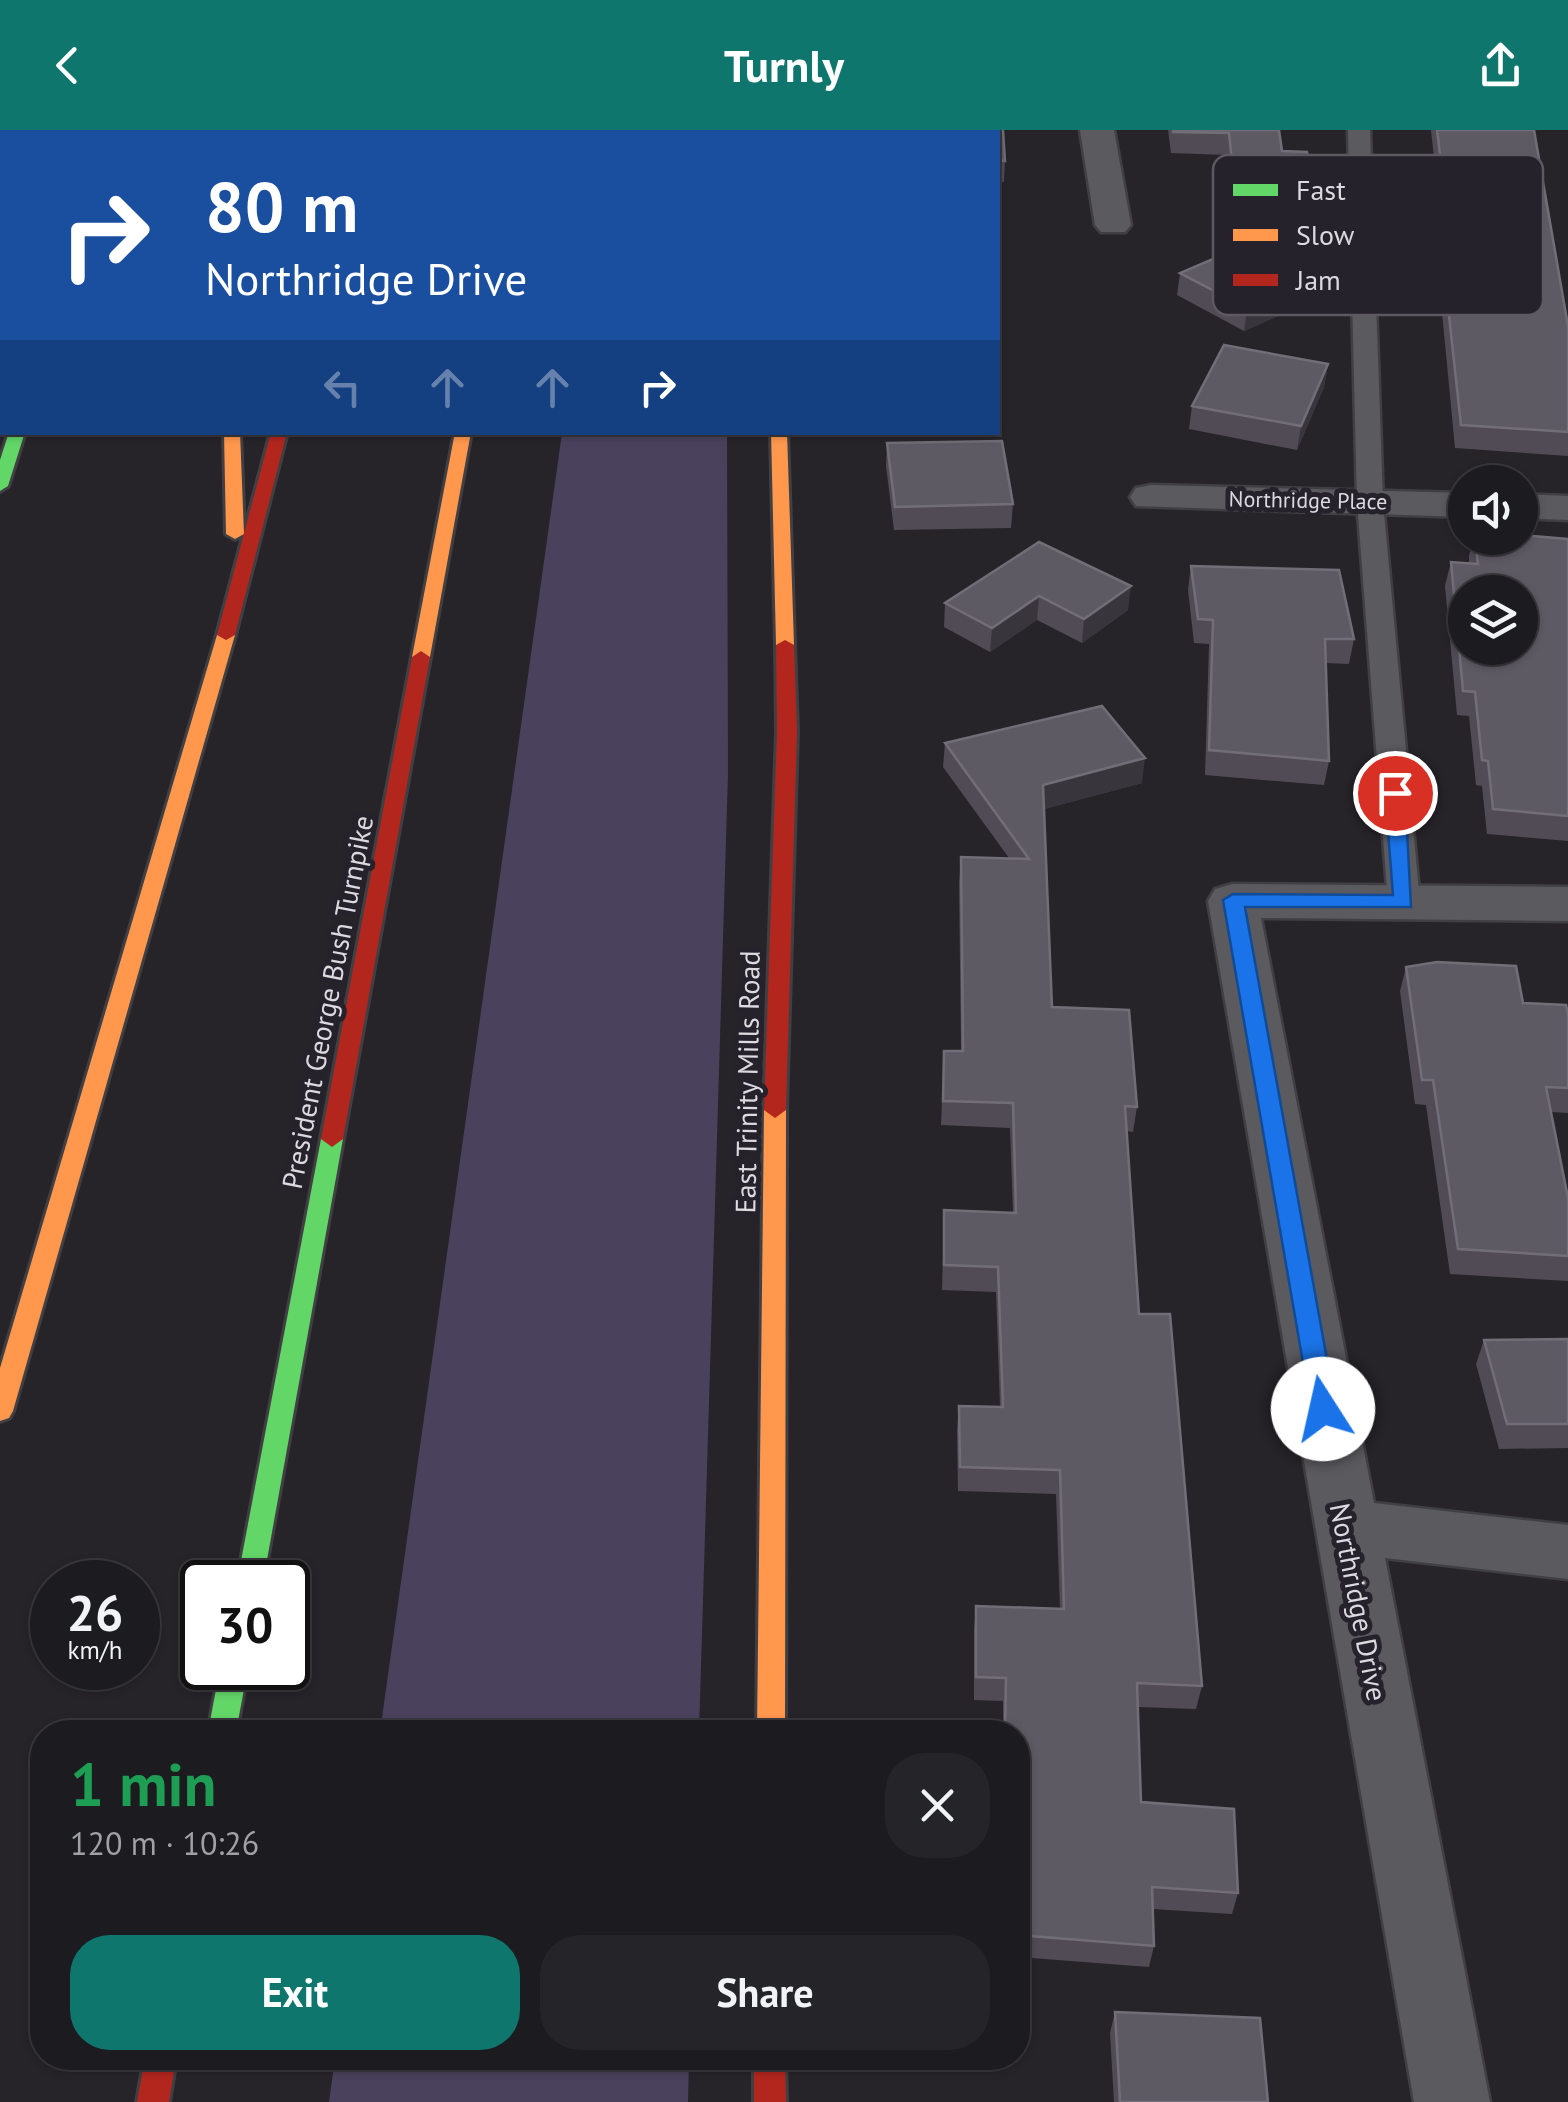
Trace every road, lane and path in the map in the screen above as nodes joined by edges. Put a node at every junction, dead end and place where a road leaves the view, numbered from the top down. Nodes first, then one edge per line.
1 (1098, 130) edge
2 (1359, 130) edge
3 (1360, 155) edge
4 (1113, 224) dead end
5 (1364, 315) edge
6 (16, 435) edge
7 (232, 435) edge
8 (278, 435) edge
9 (462, 435) edge
10 (779, 435) edge
11 (0, 486) edge
12 (1152, 497) dead end
13 (1370, 502) junction
14 (1448, 504) edge
15 (1538, 507) edge
16 (1568, 508) edge
17 (237, 597) junction
18 (1404, 902) junction
19 (1568, 904) edge
20 (0, 1410) edge
21 (1344, 1526) junction
22 (1568, 1552) edge
23 (254, 1560) edge
24 (230, 1690) edge
25 (224, 1720) edge
26 (771, 1720) edge
27 (159, 2070) edge
28 (770, 2070) edge
29 (153, 2102) edge
30 (770, 2102) edge
31 (1452, 2102) edge

1 - 4 street
2 - 3 lane
5 - 13 lane
6 - 11 main road
7 - 17 main road
8 - 17 main road
9 - 23 main road, President George Bush Turnpike
10 - 26 main road, East Trinity Mills Road
12 - 13 street, Northridge Place
13 - 14 street, Northridge Place
13 - 18 lane
15 - 16 street
17 - 20 main road
18 - 19 street, Northridge Drive
18 - 21 street, Northridge Drive
21 - 22 street
21 - 31 street, Northridge Drive
24 - 25 main road
27 - 29 main road
28 - 30 main road

